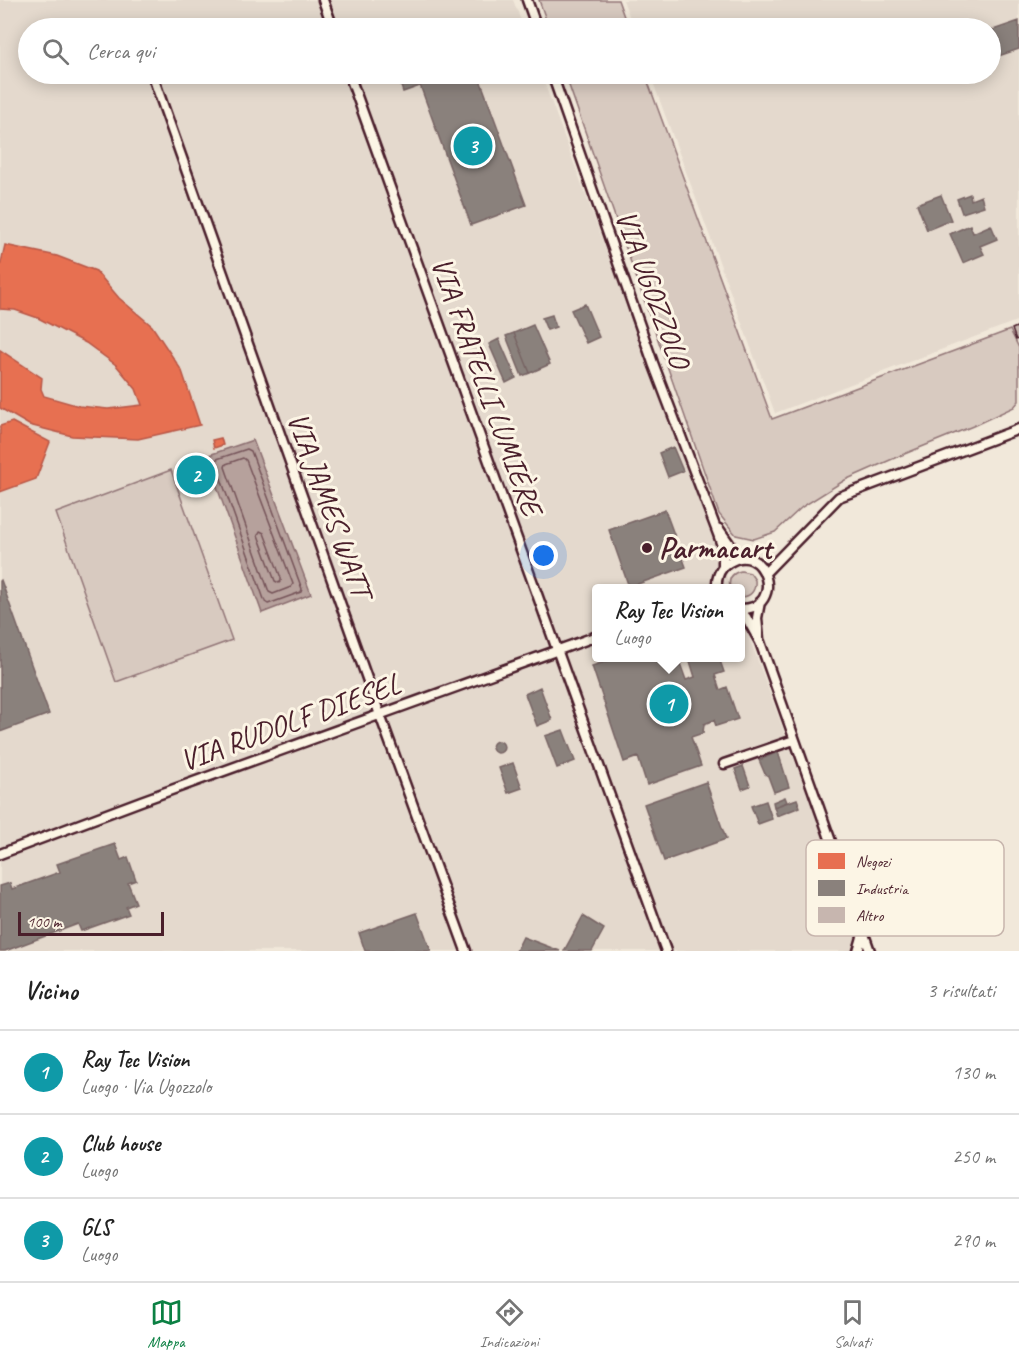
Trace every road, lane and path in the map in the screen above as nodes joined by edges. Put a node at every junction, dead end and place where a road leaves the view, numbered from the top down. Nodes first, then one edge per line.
1 (323, 0) edge
2 (527, 0) edge
3 (329, 18) edge
4 (533, 18) edge
5 (157, 84) edge
6 (353, 84) edge
7 (555, 84) edge
8 (1019, 429) edge
9 (713, 519) junction
10 (747, 559) junction
11 (723, 567) junction
12 (765, 573) junction
13 (717, 584) edge
14 (760, 602) junction
15 (745, 609) edge
16 (745, 616) edge
17 (592, 638) edge
18 (760, 642) junction
19 (557, 651) junction
20 (380, 715) junction
21 (794, 740) junction
22 (724, 764) dead end
23 (830, 840) edge
24 (0, 854) edge
25 (862, 936) edge
26 (864, 936) edge
27 (466, 951) edge
28 (666, 951) edge
29 (858, 951) edge
30 (870, 951) edge

1 - 3 street
2 - 4 street
5 - 20 street, VIA JAMES WATT
6 - 19 street, VIA FRATELLI LUMIÈRE
7 - 9 street, VIA UGOZZOLO
8 - 12 street
9 - 10 street, VIA UGOZZOLO
9 - 11 street, VIA UGOZZOLO
10 - 11 street
10 - 12 street, VIA UGOZZOLO
11 - 13 street
12 - 14 street
14 - 15 street
14 - 18 street
16 - 18 street
17 - 19 street, VIA RUDOLF DIESEL
18 - 21 street
19 - 20 street, VIA RUDOLF DIESEL
19 - 28 street, VIA FRATELLI LUMIÈRE
20 - 24 street, VIA RUDOLF DIESEL
20 - 27 street, VIA JAMES WATT
21 - 22 street
21 - 23 street
25 - 29 street
26 - 30 street

